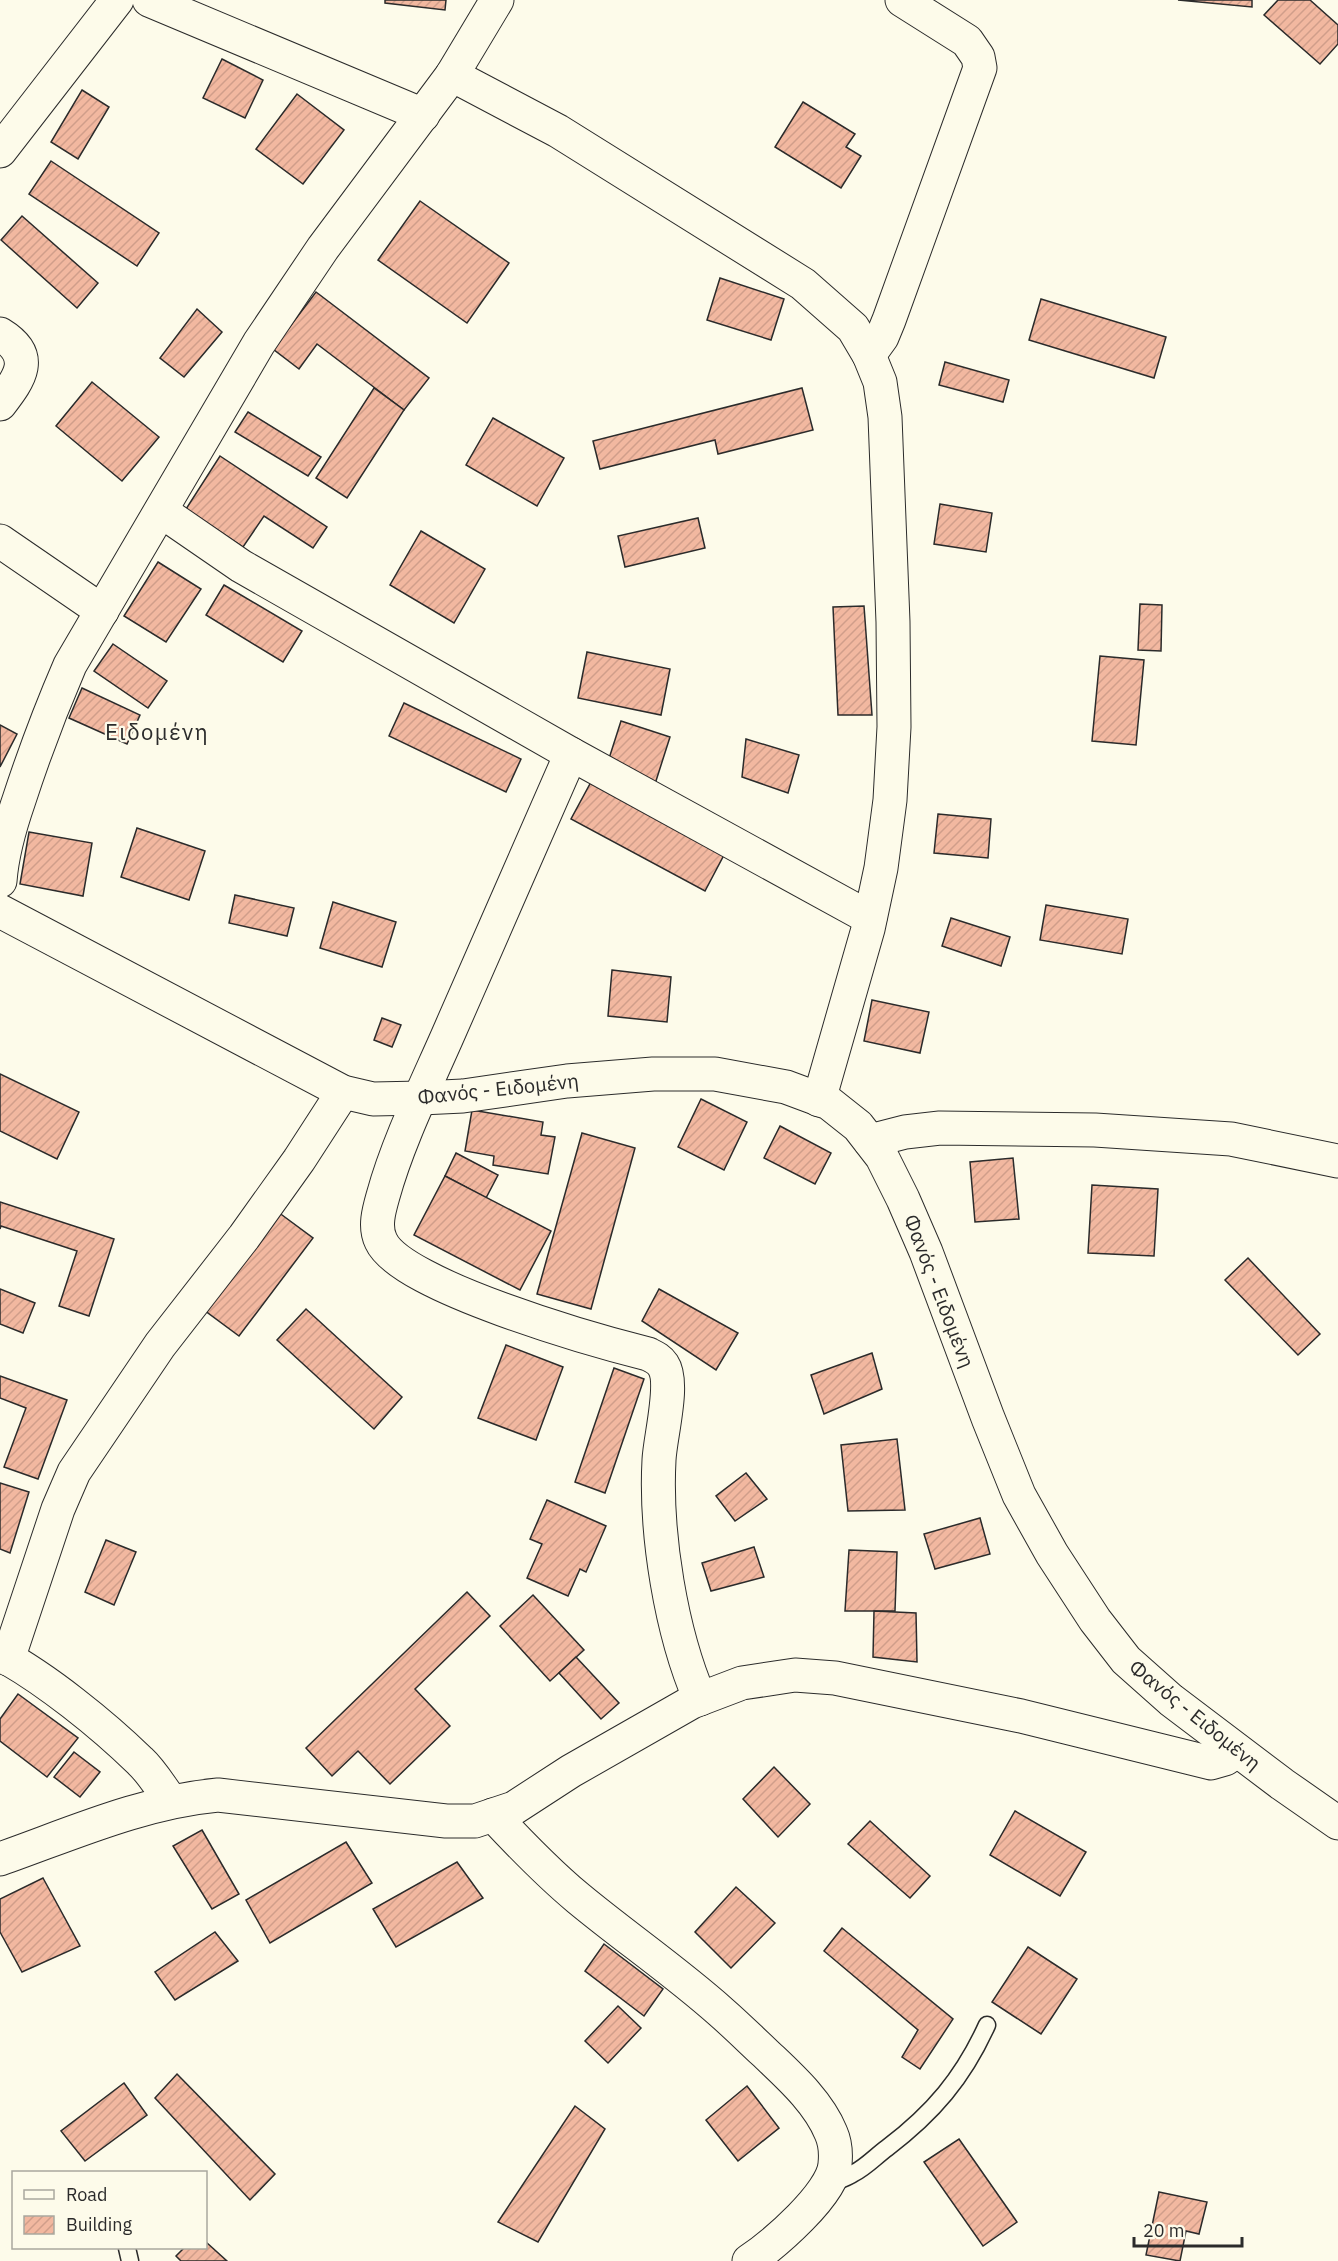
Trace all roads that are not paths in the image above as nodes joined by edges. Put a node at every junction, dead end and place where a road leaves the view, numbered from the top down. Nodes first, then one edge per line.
1 (117, 0) edge
2 (149, 0) edge
3 (497, 0) edge
4 (902, 0) edge
5 (452, 75) junction
6 (423, 115) junction
7 (0, 150) edge
8 (0, 334) edge
9 (869, 355) junction
10 (0, 404) edge
11 (161, 511) junction
12 (0, 541) edge
13 (102, 611) junction
14 (571, 754) junction
15 (0, 881) edge
16 (0, 911) edge
17 (870, 918) junction
18 (358, 1095) junction
19 (421, 1098) junction
20 (819, 1100) junction
21 (870, 1142) junction
22 (1338, 1161) edge
23 (4, 1656) edge
24 (700, 1699) junction
25 (1237, 1751) junction
26 (171, 1801) junction
27 (493, 1815) junction
28 (1338, 1823) edge
29 (0, 1858) edge
30 (987, 2025) dead end
31 (827, 2185) junction
32 (749, 2261) edge

1 - 7 street
2 - 6 street
3 - 5 street
4 - 9 street
5 - 6 street
5 - 9 street
6 - 11 street
8 - 10 street
9 - 17 street
11 - 13 street
11 - 14 street
12 - 13 street
13 - 15 street
14 - 17 street
14 - 19 street
16 - 18 street
17 - 20 street
18 - 19 street, Φανός - Ειδομένη
18 - 23 street
19 - 20 street, Φανός - Ειδομένη
19 - 24 street
20 - 21 street, Φανός - Ειδομένη
21 - 22 street
21 - 25 street, Φανός - Ειδομένη
23 - 26 street
24 - 25 street
24 - 27 street
25 - 28 street, Φανός - Ειδομένη
26 - 27 street
26 - 29 street
27 - 31 street
30 - 31 lane
31 - 32 street

